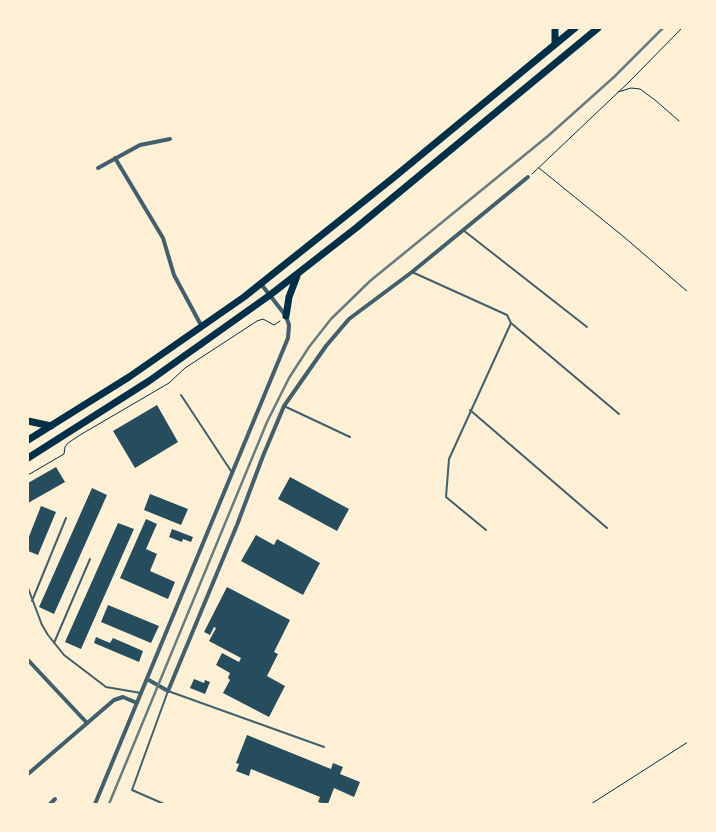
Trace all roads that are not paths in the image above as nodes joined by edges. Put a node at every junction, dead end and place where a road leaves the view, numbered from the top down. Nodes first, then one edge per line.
1 (556, 28) edge
2 (575, 28) edge
3 (598, 28) edge
4 (555, 44) junction
5 (170, 139) dead end
6 (115, 158) junction
7 (98, 168) dead end
8 (528, 178) road end
9 (464, 230) junction
10 (412, 272) junction
11 (299, 274) junction
12 (262, 284) junction
13 (270, 295) junction
14 (286, 316) junction
15 (511, 323) junction
16 (202, 327) junction
17 (587, 327) dead end
18 (181, 395) dead end
19 (284, 406) junction
20 (470, 410) junction
21 (619, 414) dead end
22 (28, 421) edge
23 (51, 426) junction
24 (350, 437) dead end
25 (28, 440) edge
26 (28, 458) edge
27 (233, 473) junction
28 (66, 518) dead end
29 (607, 528) dead end
30 (486, 530) dead end
31 (90, 558) dead end
32 (28, 588) edge
33 (32, 601) junction
34 (54, 643) junction
35 (28, 660) edge
36 (147, 679) junction
37 (168, 691) junction
38 (141, 693) junction
39 (137, 703) junction
40 (87, 723) junction
41 (324, 747) dead end
42 (28, 774) edge
43 (55, 799) dead end
44 (50, 804) edge
45 (94, 804) edge
46 (164, 804) edge

1 - 4 highway
2 - 4 highway
3 - 11 highway
4 - 12 highway
5 - 6 street
6 - 7 street
6 - 16 street
8 - 9 street
9 - 10 street
9 - 17 lane
10 - 15 lane
10 - 19 street
11 - 13 highway
11 - 14 highway
12 - 13 street
12 - 16 highway
13 - 14 street
13 - 26 highway
14 - 27 street
15 - 20 lane
15 - 21 lane
16 - 23 highway
18 - 27 lane
19 - 24 lane
19 - 37 street
20 - 29 lane
20 - 30 lane
22 - 23 highway
23 - 25 highway
27 - 36 street
28 - 33 lane
31 - 34 lane
32 - 33 lane
33 - 34 lane
34 - 38 lane
35 - 40 street
36 - 37 street
36 - 38 street
37 - 41 lane
37 - 46 lane
38 - 39 street
39 - 40 street
39 - 45 street
40 - 42 street
43 - 44 street

